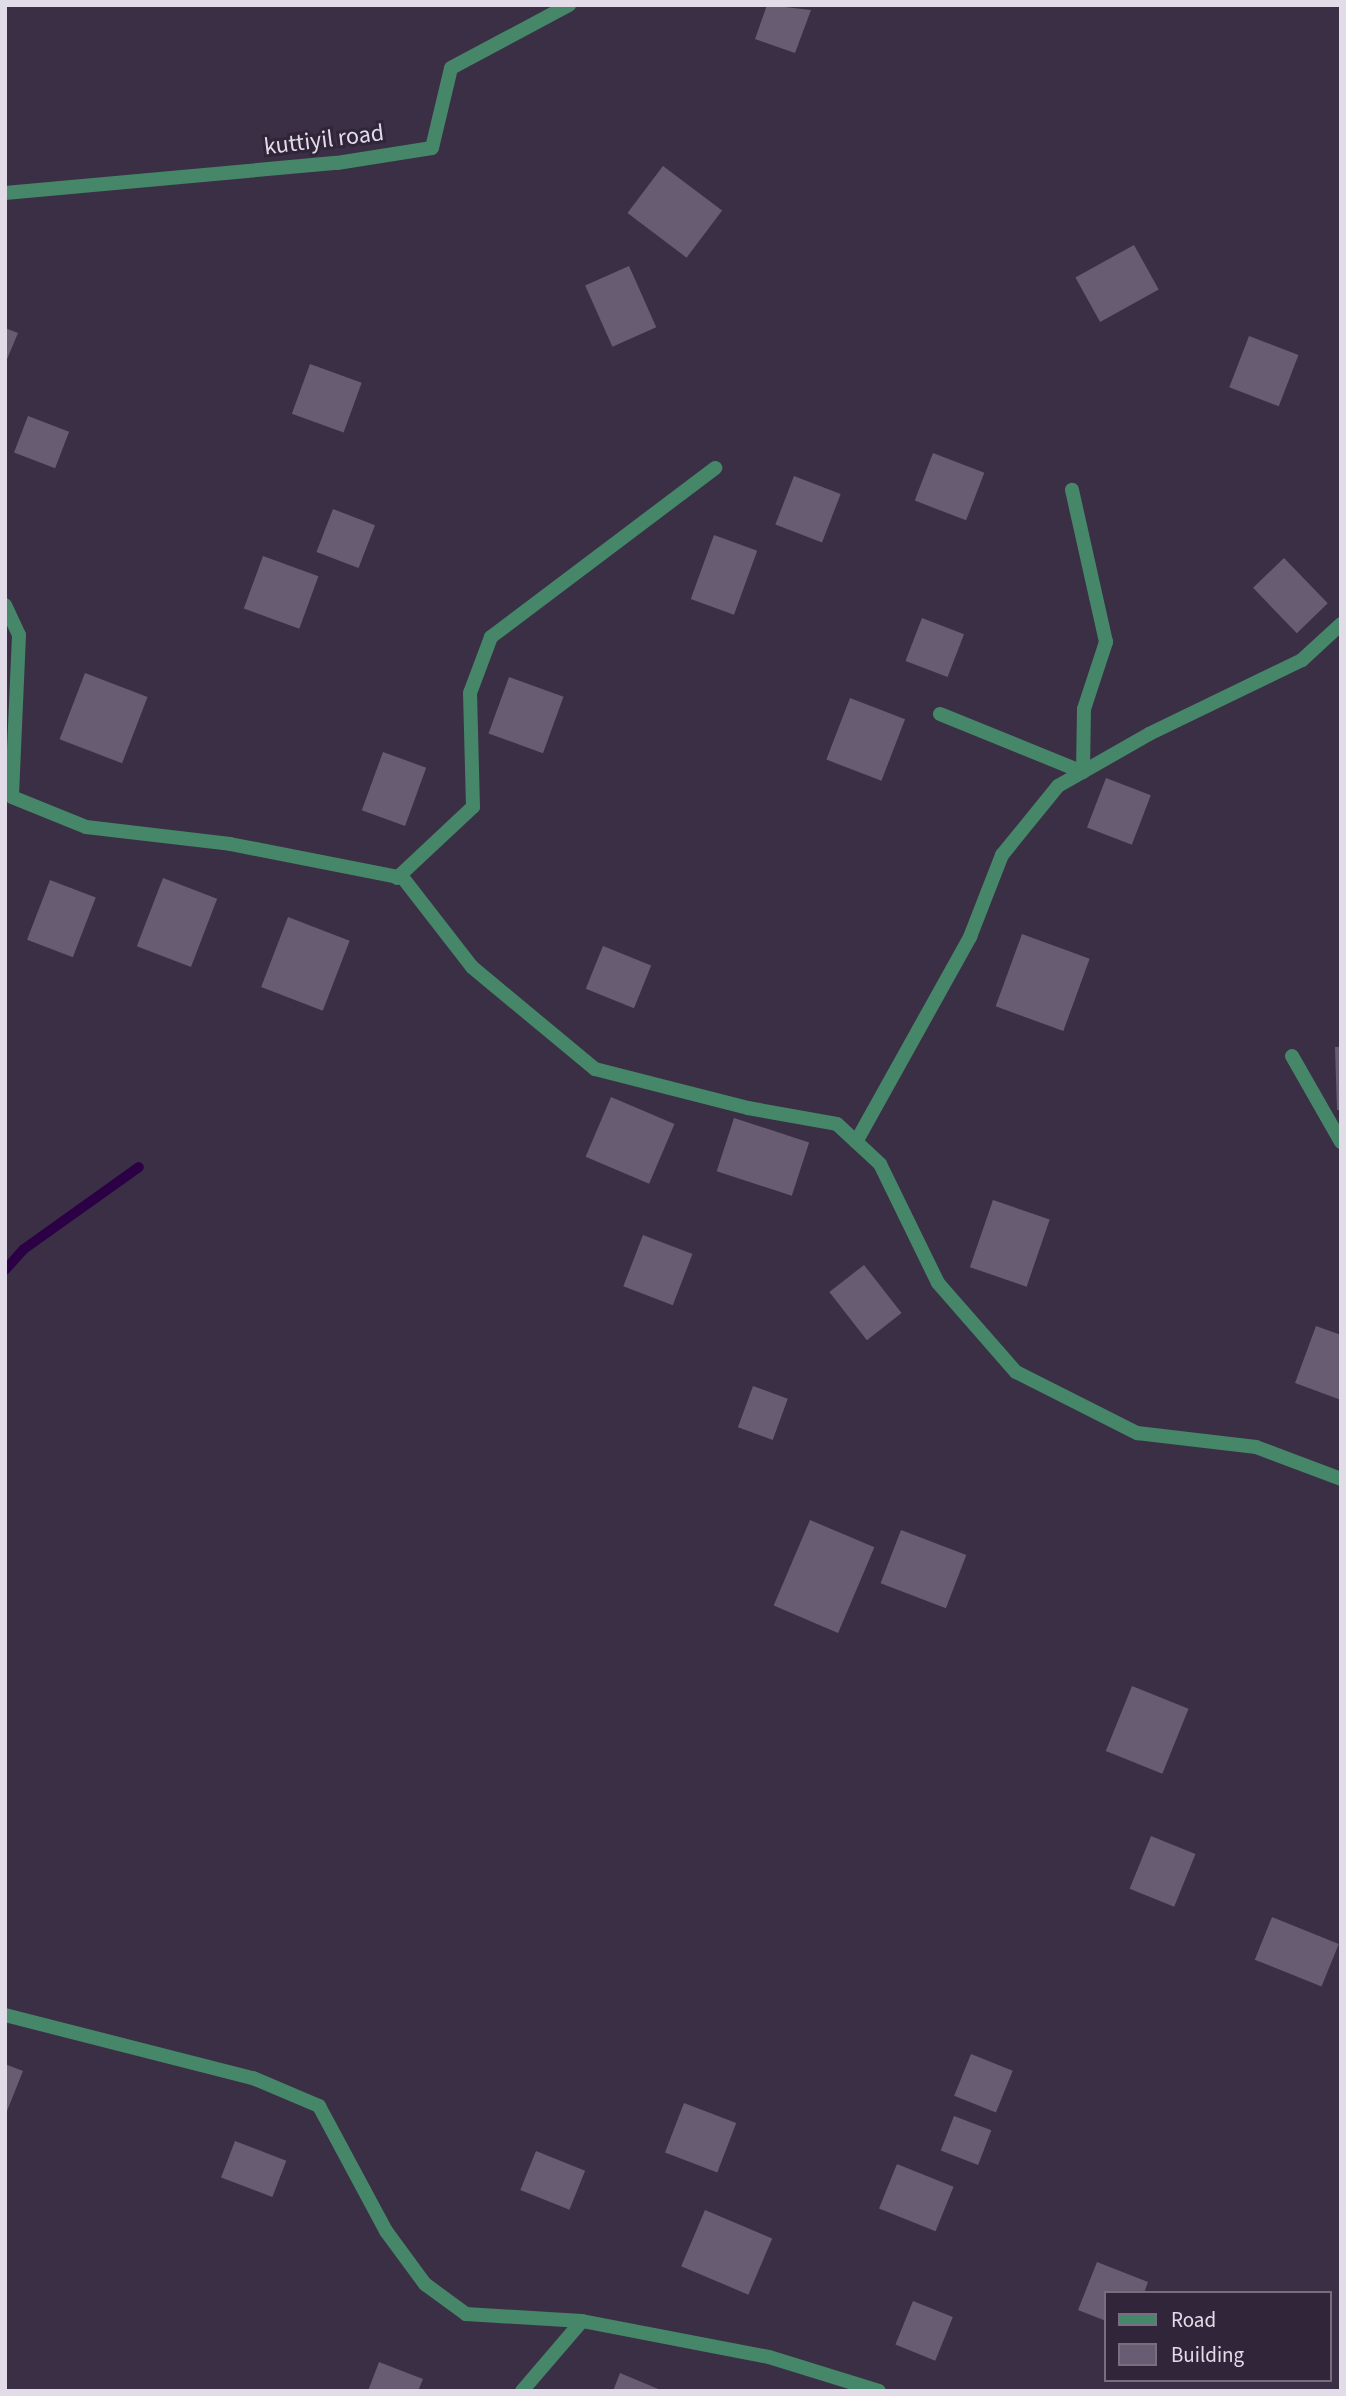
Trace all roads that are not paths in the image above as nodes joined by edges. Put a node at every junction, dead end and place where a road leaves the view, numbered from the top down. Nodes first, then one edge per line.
1 (569, 5) edge
2 (5, 193) edge
3 (715, 468) dead end
4 (1072, 491) dead end
5 (5, 605) edge
6 (1341, 624) edge
7 (940, 714) dead end
8 (1083, 772) junction
9 (397, 877) junction
10 (1292, 1056) dead end
11 (856, 1142) junction
12 (1341, 1142) edge
13 (1341, 1479) edge
14 (5, 2015) edge
15 (582, 2321) junction
16 (522, 2391) edge
17 (879, 2391) edge

1 - 2 street, kuttiyil road
3 - 9 street
4 - 8 street
5 - 9 street
6 - 8 street
7 - 8 street
8 - 11 street
9 - 11 street
10 - 12 street
11 - 13 street
14 - 15 street
15 - 16 street
15 - 17 street

